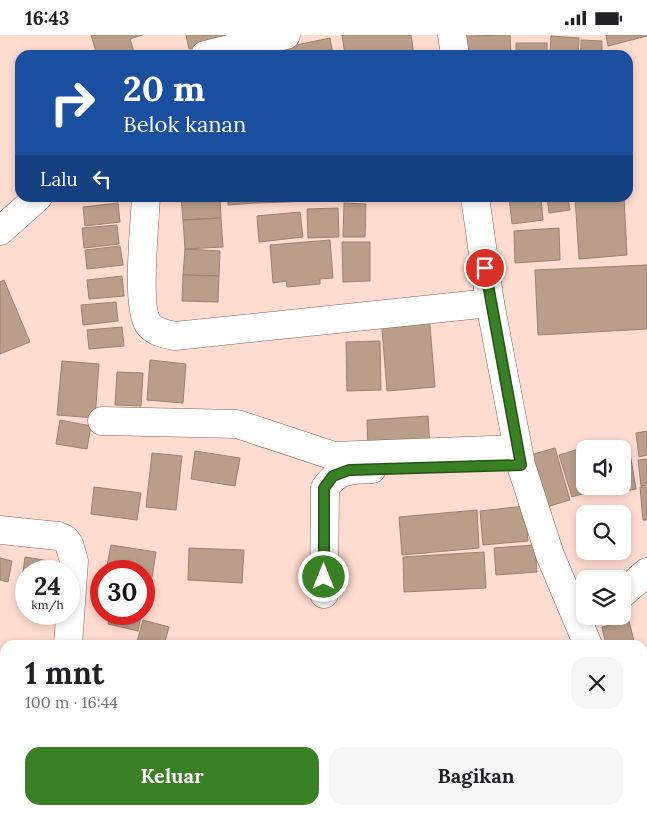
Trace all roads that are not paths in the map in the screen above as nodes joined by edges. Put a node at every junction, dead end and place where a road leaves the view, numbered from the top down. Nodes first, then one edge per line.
1 (286, 35) edge
2 (452, 35) edge
3 (224, 50) edge
4 (454, 50) edge
5 (32, 202) edge
6 (146, 202) edge
7 (475, 202) edge
8 (0, 231) edge
9 (490, 303) junction
10 (102, 421) dead end
11 (519, 457) junction
12 (0, 530) edge
13 (647, 572) edge
14 (631, 586) edge
15 (324, 595) dead end
16 (590, 631) edge
17 (68, 640) edge

1 - 3 street
2 - 4 street
5 - 8 street
6 - 9 street
7 - 9 street
9 - 11 street
10 - 11 street
11 - 15 street
11 - 16 street
12 - 17 street
13 - 14 street

